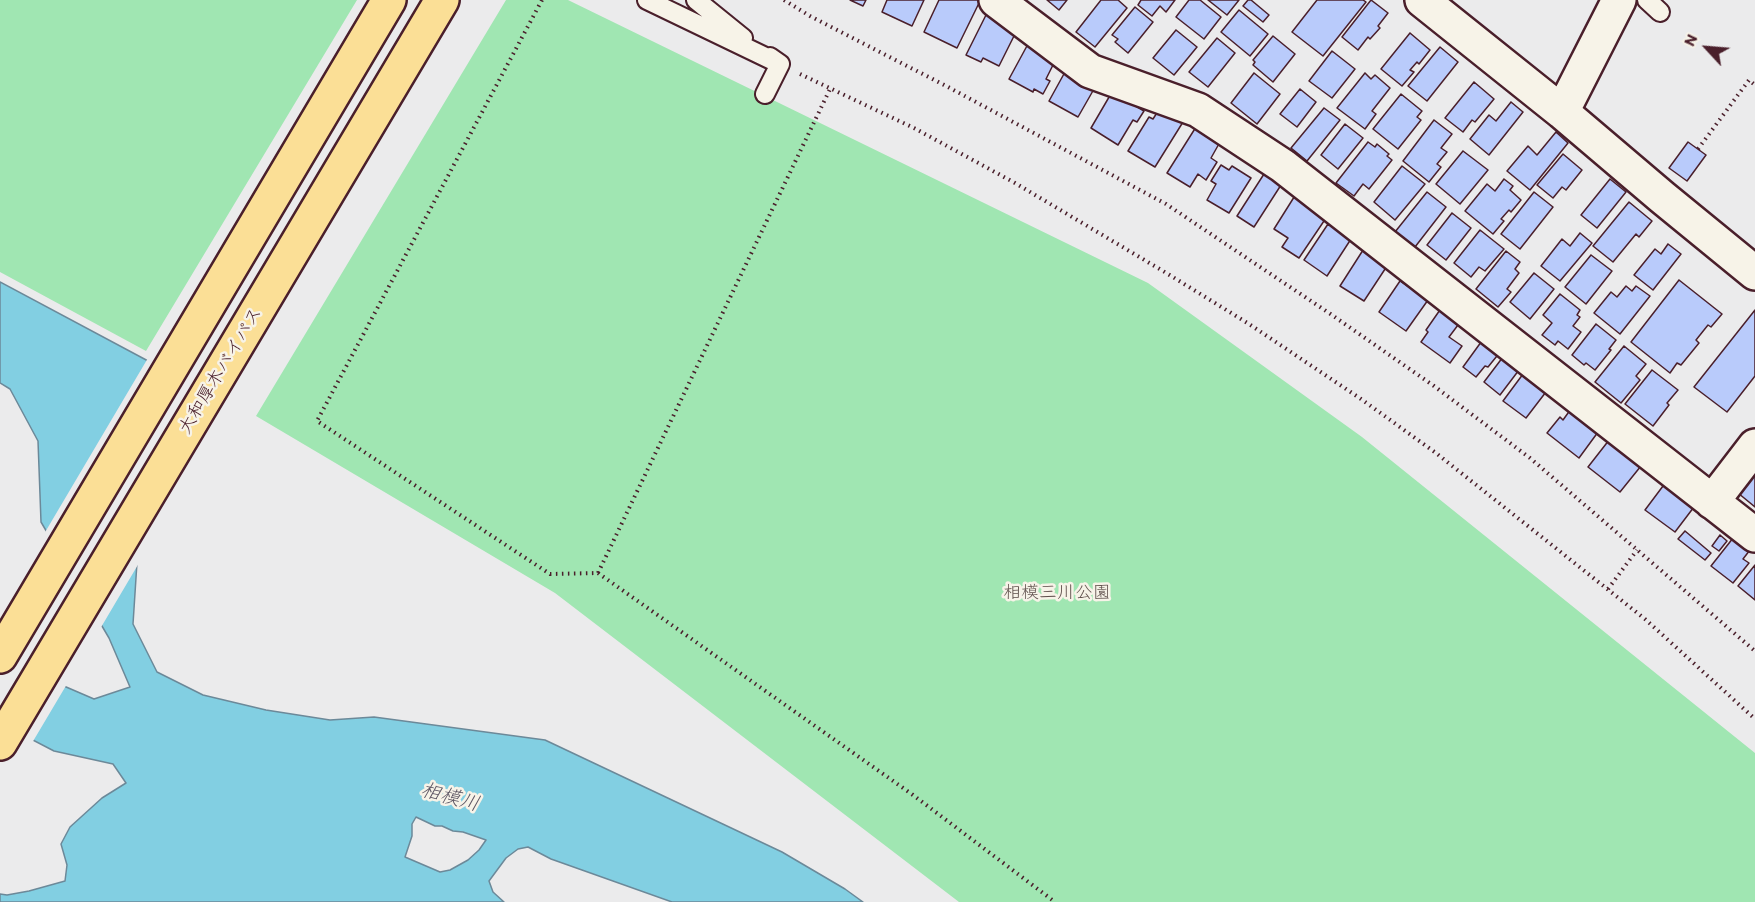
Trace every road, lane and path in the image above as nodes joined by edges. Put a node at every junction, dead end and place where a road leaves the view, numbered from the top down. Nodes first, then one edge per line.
1 (389, 0) edge
2 (442, 0) edge
3 (542, 0) edge
4 (647, 0) edge
5 (696, 0) edge
6 (784, 0) edge
7 (996, 0) edge
8 (1422, 0) edge
9 (1618, 0) edge
10 (780, 64) junction
11 (1755, 85) edge
12 (830, 89) junction
13 (765, 94) dead end
14 (1562, 112) junction
15 (1698, 149) dead end
16 (1755, 273) edge
17 (1755, 446) edge
18 (1712, 502) junction
19 (1755, 535) edge
20 (1637, 550) junction
21 (598, 573) junction
22 (1608, 590) junction
23 (1755, 651) edge
24 (0, 656) edge
25 (1755, 719) edge
26 (0, 743) edge
27 (1054, 902) edge

1 - 24 highway
2 - 26 highway, 大和厚木バイパス
3 - 21 path
4 - 10 lane
5 - 10 lane
6 - 20 path
7 - 18 street
8 - 14 street
9 - 14 street
10 - 12 path
10 - 13 lane
11 - 15 path
12 - 21 path
12 - 22 path
14 - 16 street
17 - 18 street
18 - 19 street
20 - 22 path
20 - 23 path
21 - 27 path
22 - 25 path

